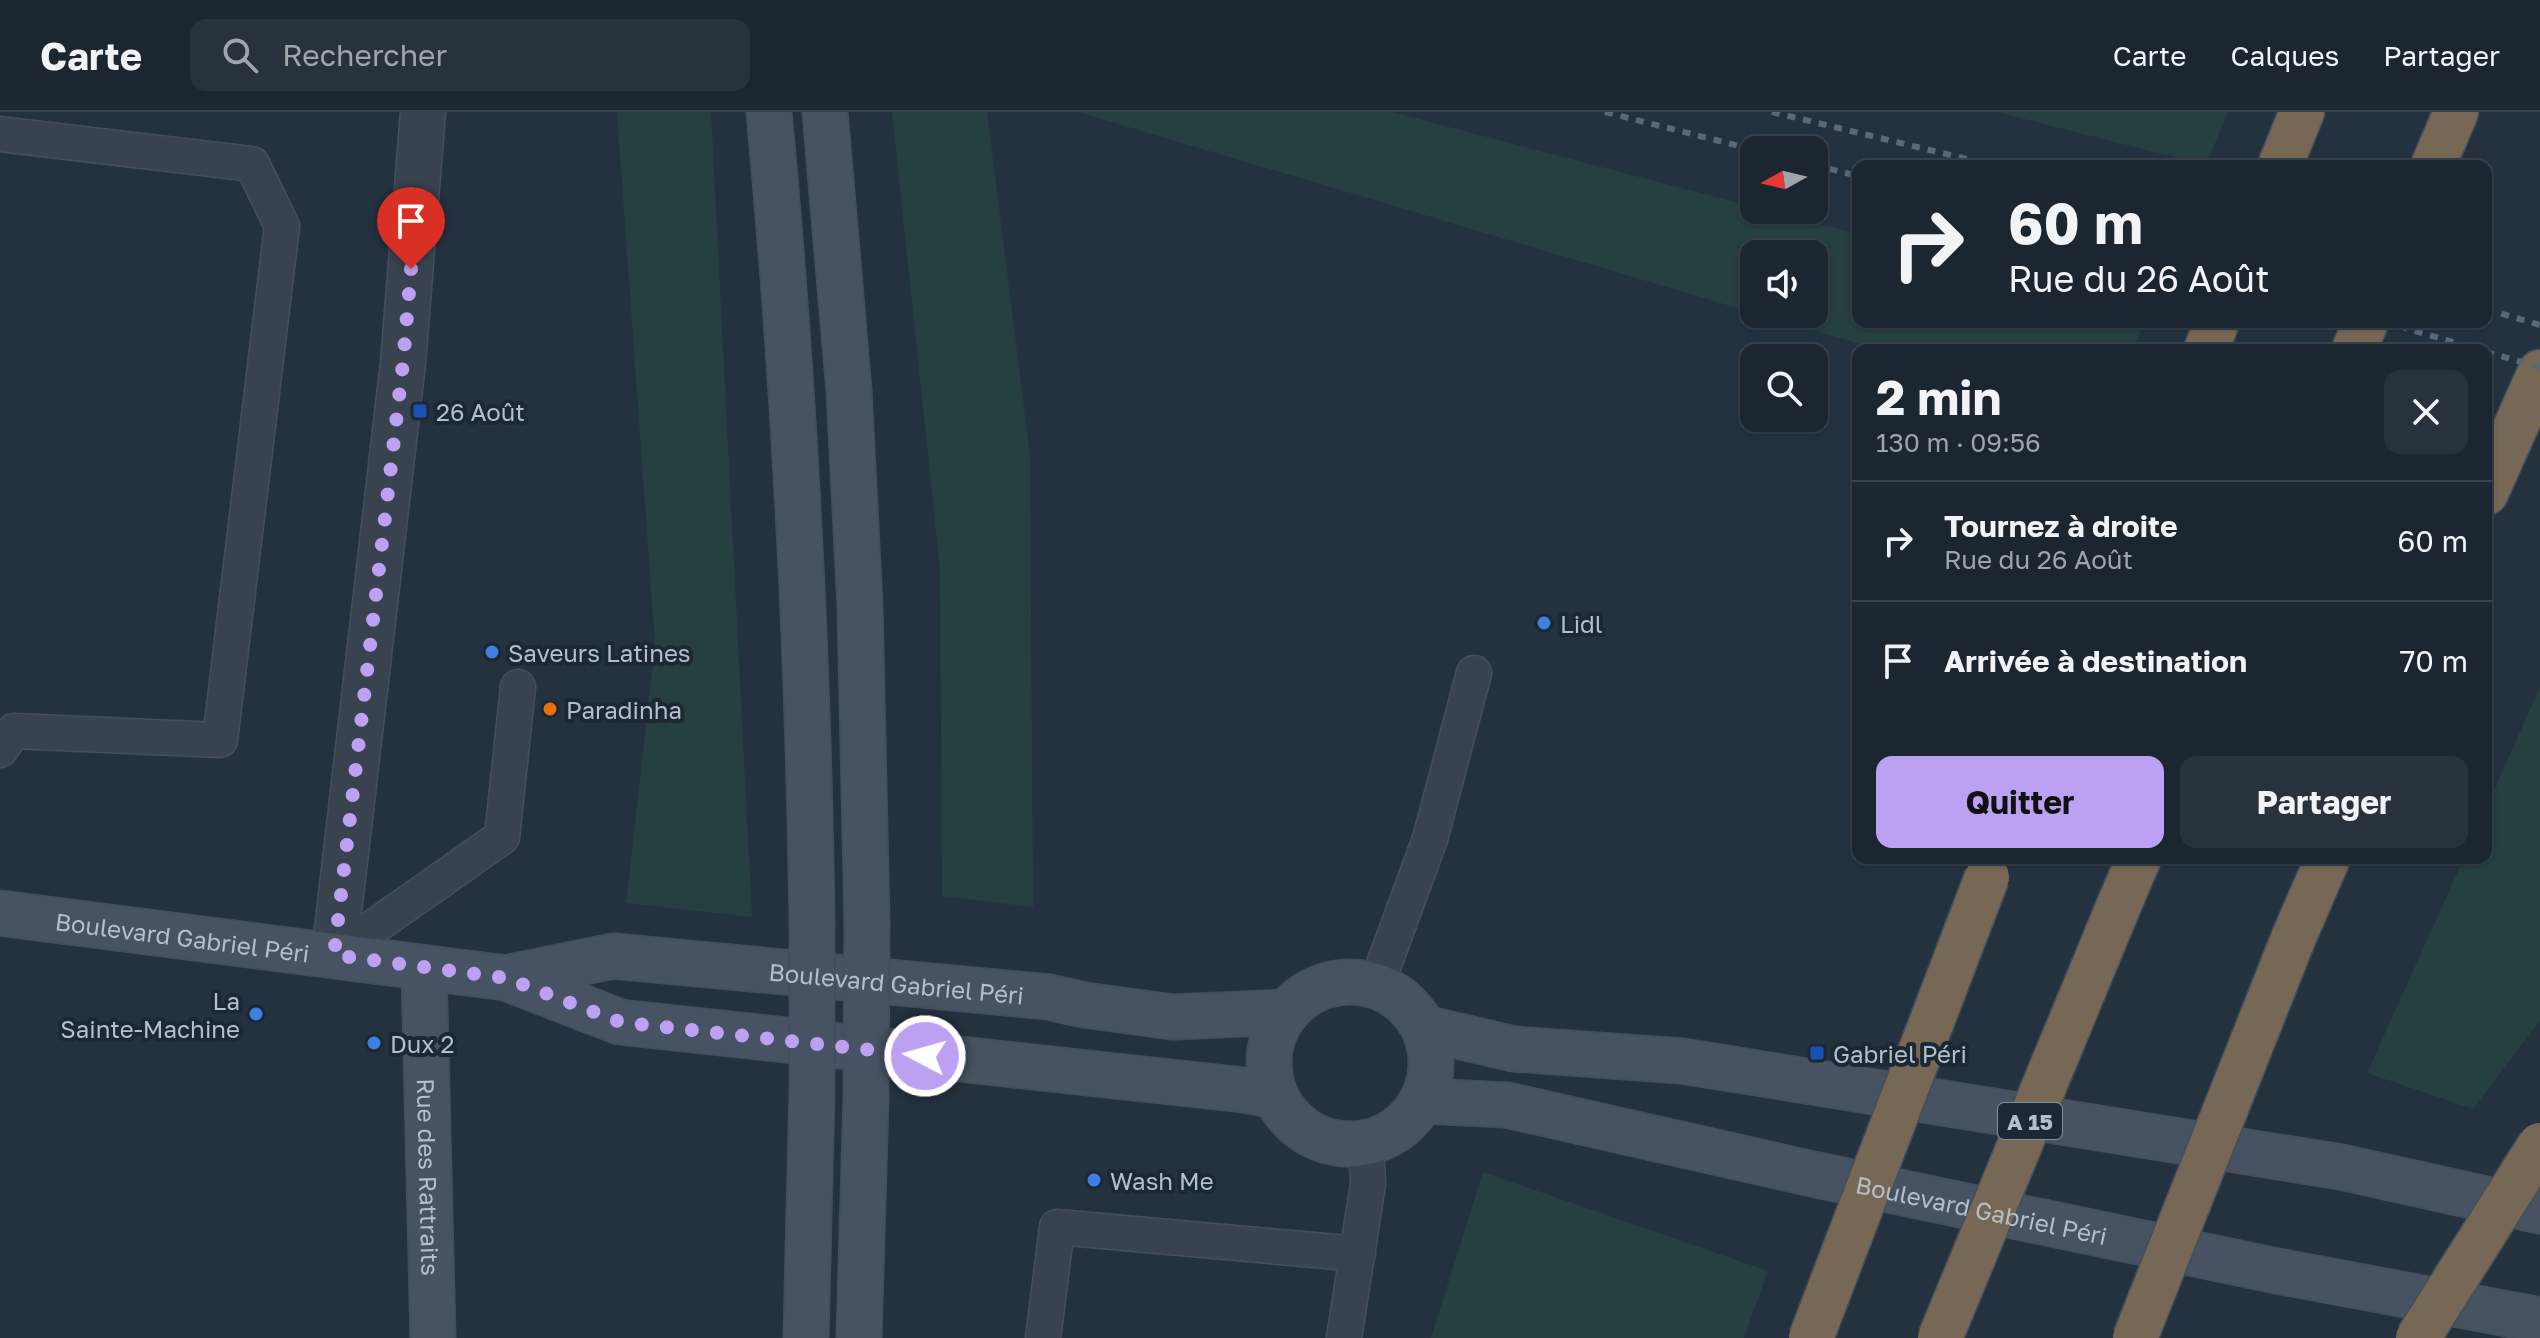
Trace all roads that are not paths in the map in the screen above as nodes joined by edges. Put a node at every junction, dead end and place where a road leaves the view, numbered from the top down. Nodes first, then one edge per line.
1 (423, 112) edge
2 (444, 112) edge
3 (825, 112) edge
4 (2302, 112) edge
5 (2456, 112) edge
6 (770, 131) edge
7 (0, 134) edge
8 (2282, 160) edge
9 (2436, 160) edge
10 (403, 363) junction
11 (2540, 372) edge
12 (2492, 480) edge
13 (1474, 673) dead end
14 (518, 687) dead end
15 (0, 750) edge
16 (2136, 864) edge
17 (2325, 864) edge
18 (1990, 867) edge
19 (0, 913) edge
20 (334, 955) junction
21 (424, 969) junction
22 (506, 978) junction
23 (1376, 986) junction
24 (1287, 1012) junction
25 (1424, 1028) junction
26 (1275, 1096) junction
27 (1423, 1101) junction
28 (1366, 1143) junction
29 (2540, 1145) edge
30 (2540, 1211) edge
31 (1358, 1254) junction
32 (2495, 1313) junction
33 (2540, 1320) edge
34 (433, 1338) edge
35 (806, 1338) edge
36 (859, 1338) edge
37 (1043, 1338) edge
38 (1344, 1338) edge
39 (1811, 1338) edge
40 (1940, 1338) edge
41 (2135, 1338) edge
42 (2418, 1338) edge
43 (2533, 1338) edge

1 - 10 street
2 - 10 street
3 - 36 main road, bridge
4 - 8 highway
5 - 9 highway
6 - 35 main road, bridge
7 - 15 lane
10 - 20 street
11 - 12 highway
13 - 23 lane
14 - 20 lane
16 - 40 highway, A 15, bridge
17 - 41 highway, bridge
18 - 39 highway, bridge
19 - 20 main road, Boulevard Gabriel Péri
20 - 21 main road, Boulevard Gabriel Péri
21 - 22 main road, Boulevard Gabriel Péri
21 - 34 main road, Rue des Rattraits
22 - 24 main road, Boulevard Gabriel Péri
22 - 26 main road, Boulevard Gabriel Péri
23 - 24 main road
23 - 25 main road
24 - 26 main road
25 - 27 main road
25 - 30 main road
26 - 28 main road
27 - 28 main road
27 - 32 main road, Boulevard Gabriel Péri
28 - 31 lane
29 - 42 highway, bridge
31 - 37 lane
31 - 38 lane
32 - 33 main road, Boulevard Gabriel Péri
32 - 43 street

